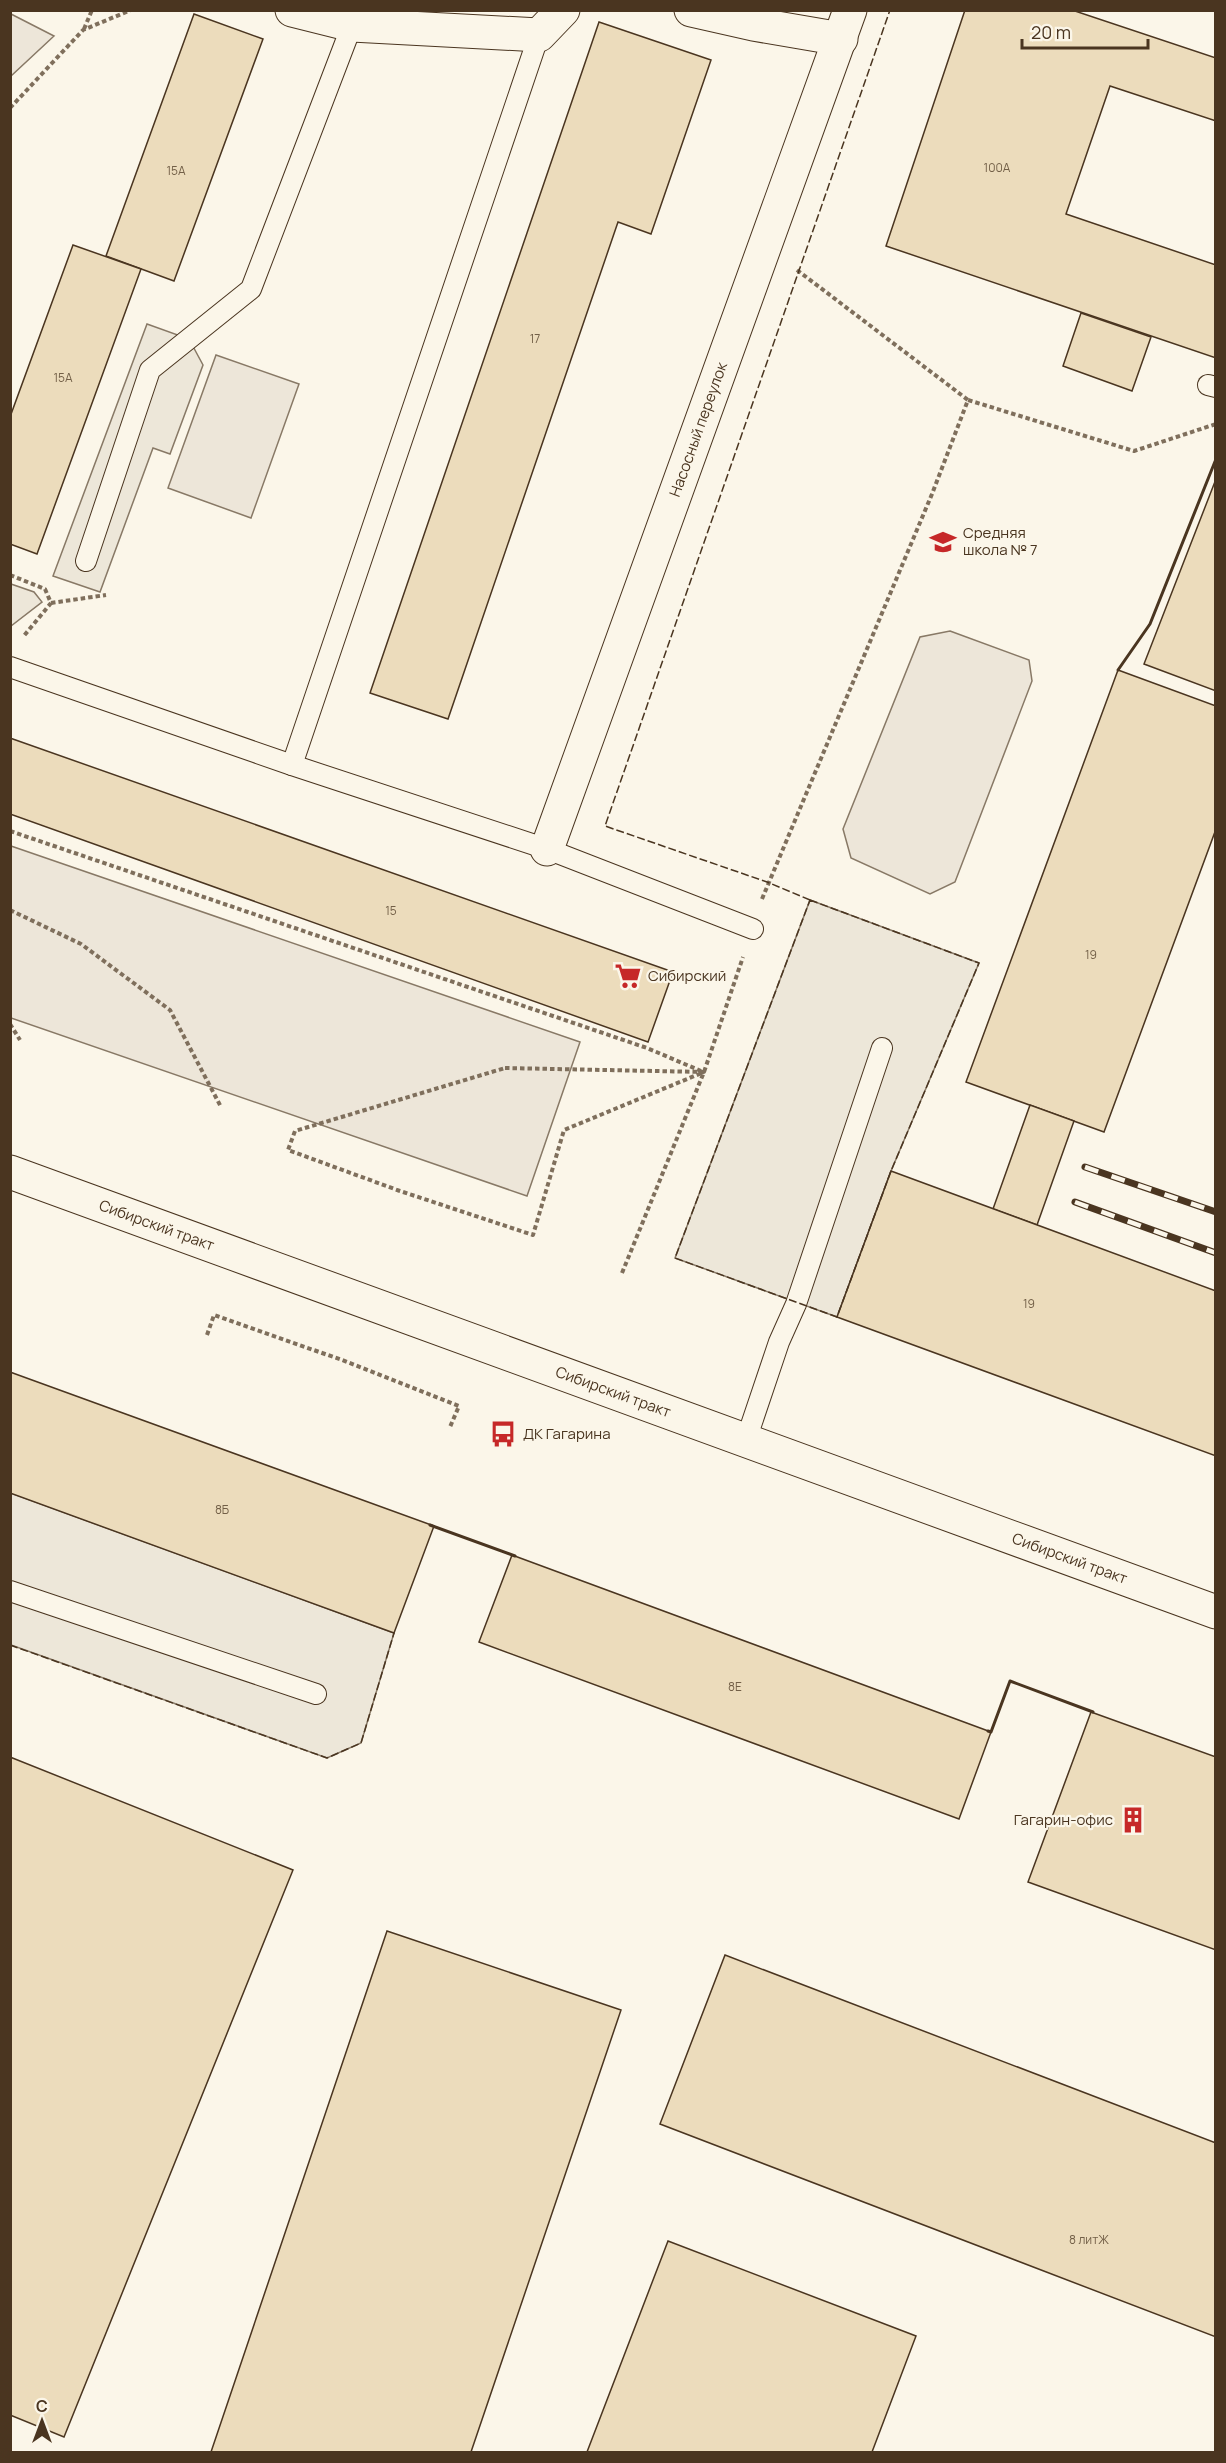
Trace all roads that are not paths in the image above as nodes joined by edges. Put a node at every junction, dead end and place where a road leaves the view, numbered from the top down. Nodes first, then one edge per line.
1 (292, 10) edge
2 (563, 10) edge
3 (691, 10) edge
4 (352, 25) junction
5 (845, 25) edge
6 (539, 35) junction
7 (86, 561) dead end
8 (10, 667) edge
9 (291, 765) junction
10 (547, 849) junction
11 (753, 929) road end
12 (882, 1048) dead end
13 (10, 1172) edge
14 (746, 1440) junction
15 (10, 1591) edge
16 (1215, 1612) edge
17 (316, 1694) dead end

1 - 4 street
2 - 6 street
3 - 5 street
4 - 6 street
4 - 7 lane
5 - 10 street, Насосный переулок
6 - 9 lane
8 - 9 lane
9 - 10 lane
10 - 11 lane
12 - 14 lane
13 - 14 street, Сибирский тракт
14 - 16 street, Сибирский тракт
15 - 17 lane

